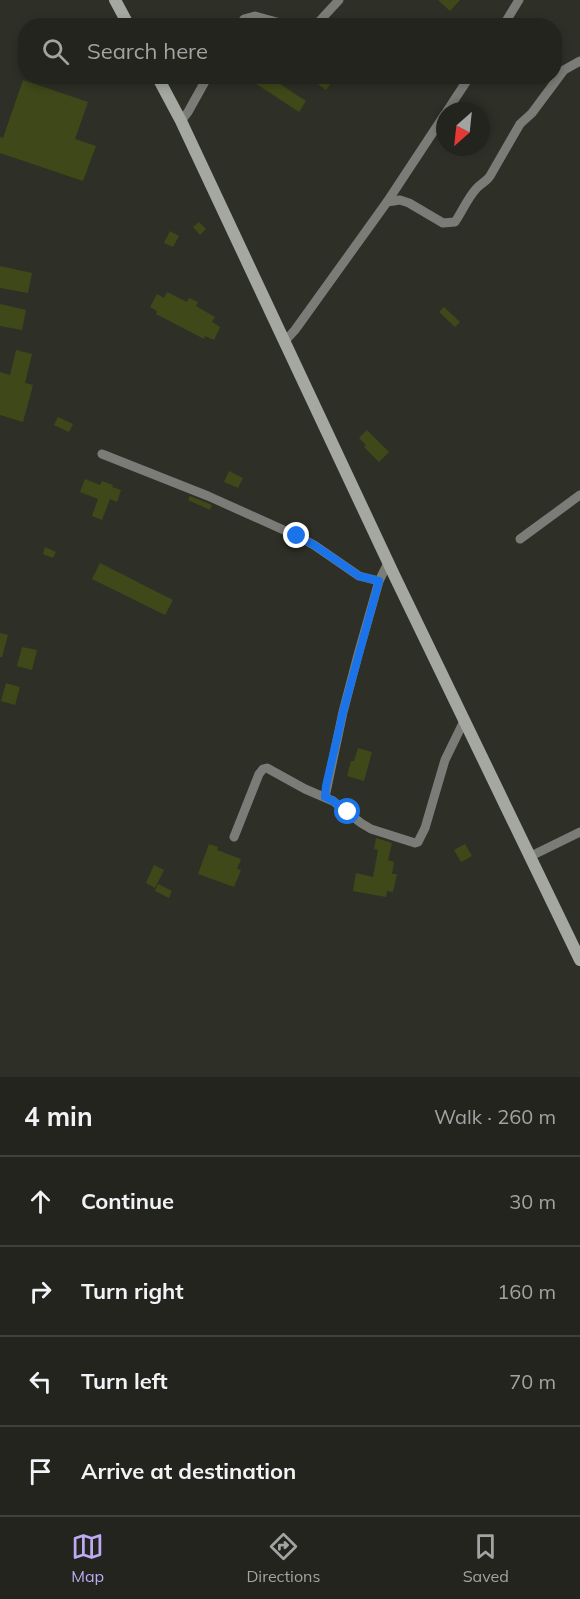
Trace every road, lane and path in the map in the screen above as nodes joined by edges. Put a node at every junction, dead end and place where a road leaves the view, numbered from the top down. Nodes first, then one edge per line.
1 (115, 0) edge
2 (339, 0) edge
3 (519, 0) edge
4 (125, 18) edge
5 (247, 18) edge
6 (265, 18) edge
7 (322, 18) edge
8 (508, 18) edge
9 (580, 61) edge
10 (562, 73) edge
11 (161, 84) edge
12 (204, 84) edge
13 (465, 84) edge
14 (554, 84) edge
15 (453, 102) edge
16 (181, 120) junction
17 (436, 127) edge
18 (387, 201) junction
19 (284, 342) junction
20 (102, 454) dead end
21 (580, 495) edge
22 (520, 539) dead end
23 (388, 562) junction
24 (379, 581) junction
25 (464, 720) junction
26 (325, 797) junction
27 (580, 832) edge
28 (234, 837) dead end
29 (530, 857) junction
30 (580, 960) edge

1 - 4 street
2 - 7 street
3 - 8 street
5 - 6 street
9 - 10 street
11 - 16 street
12 - 16 street
13 - 15 street
14 - 18 street
16 - 19 street
17 - 18 street
18 - 19 street
19 - 23 street
20 - 24 street
21 - 22 street
23 - 24 street
23 - 25 street
24 - 26 street
25 - 26 street
25 - 29 street
26 - 28 street
27 - 29 street
29 - 30 street

